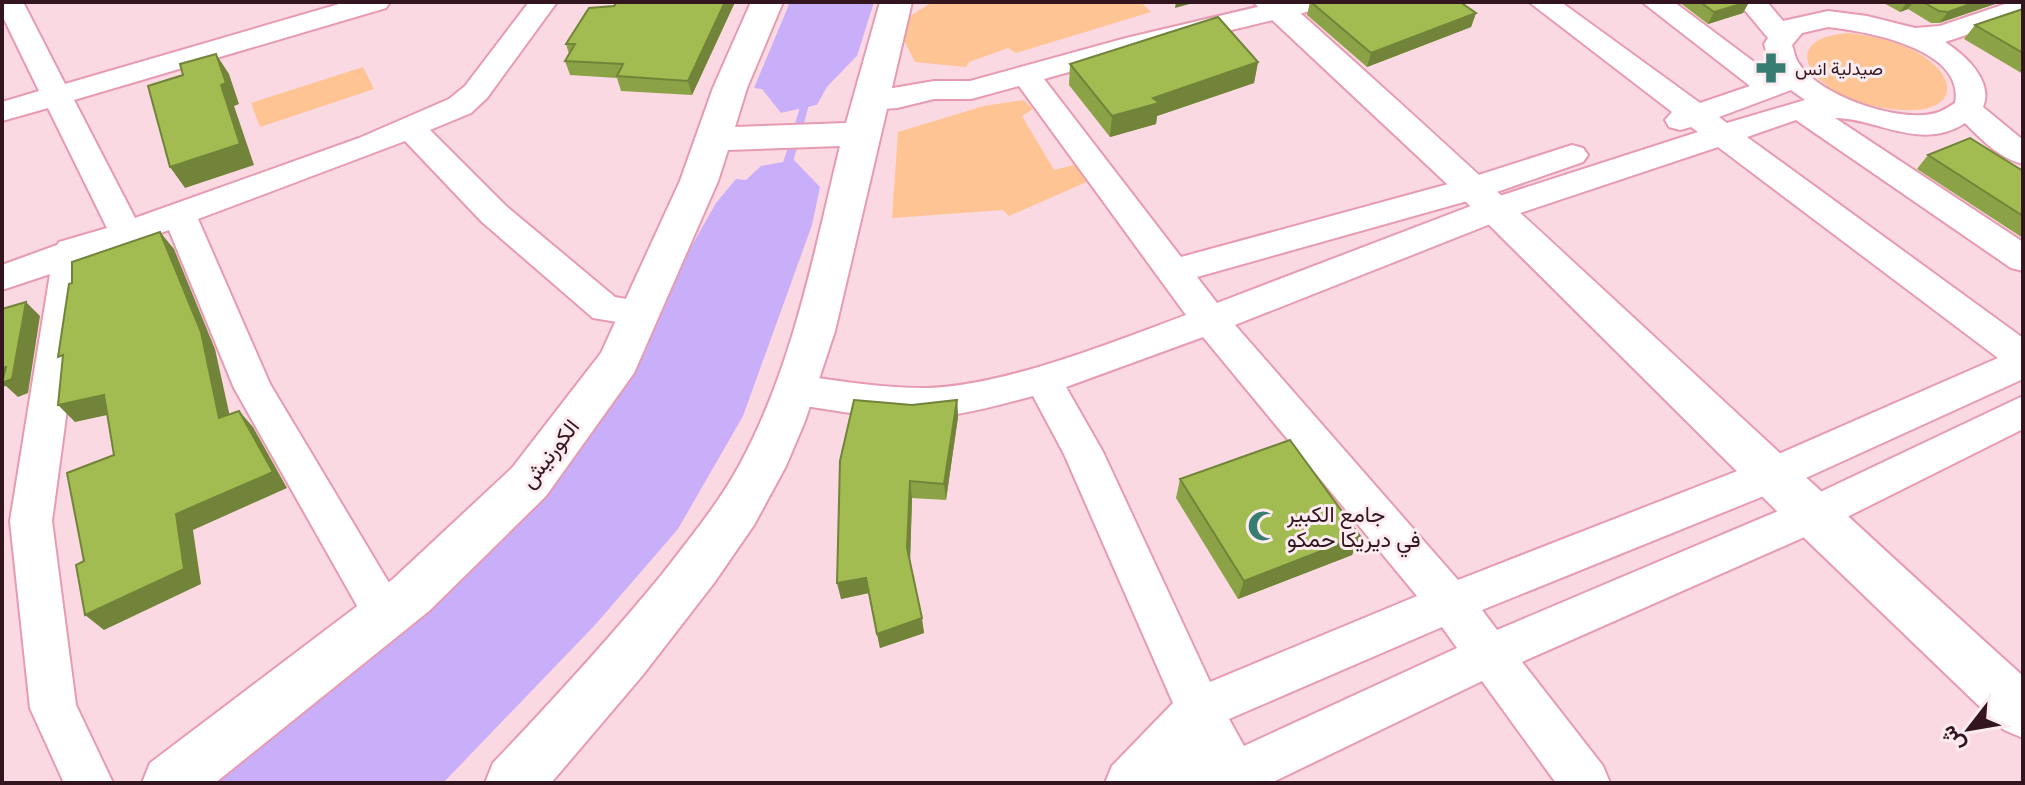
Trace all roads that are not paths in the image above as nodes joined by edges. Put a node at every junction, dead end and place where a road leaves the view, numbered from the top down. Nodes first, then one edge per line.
1 (9, 2) edge
2 (376, 2) edge
3 (543, 2) edge
4 (767, 2) edge
5 (896, 2) edge
6 (1543, 2) edge
7 (1656, 2) edge
8 (1752, 2) edge
9 (1791, 2) edge
10 (1276, 4) edge
11 (2015, 14) edge
12 (1828, 19) junction
13 (1781, 36) junction
14 (1913, 37) junction
15 (1951, 60) junction
16 (1026, 75) junction
17 (1781, 83) junction
18 (934, 90) junction
19 (57, 96) junction
20 (1800, 109) junction
21 (1845, 109) junction
22 (1967, 109) junction
23 (2, 112) edge
24 (858, 123) junction
25 (1934, 123) junction
26 (1706, 125) junction
27 (411, 129) junction
28 (729, 139) junction
29 (2023, 154) edge
30 (2023, 172) edge
31 (1485, 198) junction
32 (179, 213) junction
33 (125, 231) junction
34 (71, 250) junction
35 (2023, 259) edge
36 (1176, 271) junction
37 (2, 278) edge
38 (641, 313) junction
39 (1209, 319) junction
40 (2023, 360) edge
41 (1043, 379) junction
42 (796, 390) junction
43 (2023, 411) edge
44 (1772, 475) junction
45 (1812, 515) junction
46 (1450, 603) junction
47 (385, 613) junction
48 (1489, 655) junction
49 (1199, 709) junction
50 (2023, 712) edge
51 (1235, 780) edge
52 (1131, 782) edge
53 (89, 783) edge
54 (170, 783) edge
55 (513, 783) edge
56 (1586, 783) edge

1 - 19 street
2 - 19 street
3 - 27 street
4 - 28 main road, الكورنيش
5 - 24 main road
6 - 26 street
7 - 17 street
8 - 13 street
9 - 12 street
10 - 16 street
10 - 18 street
10 - 31 main road
11 - 14 street
11 - 15 street
12 - 13 street
12 - 14 street
13 - 17 street
14 - 15 street
15 - 22 street
16 - 18 street
16 - 36 street
17 - 21 street
17 - 26 street
18 - 24 street
19 - 23 street
19 - 33 street
20 - 21 street
20 - 26 street
20 - 35 street
21 - 25 street
22 - 25 street
22 - 29 street
24 - 28 main road
24 - 42 main road
25 - 30 street
26 - 31 street
26 - 40 street
27 - 32 street
27 - 38 street
28 - 38 main road, الكورنيش
31 - 36 street
31 - 39 street
31 - 44 main road
32 - 33 street
32 - 47 street
33 - 34 street
34 - 37 street
34 - 53 street
36 - 39 street
38 - 47 main road, الكورنيش
39 - 41 street
39 - 46 street
40 - 44 street
41 - 42 street
41 - 49 street
42 - 55 main road
43 - 45 street
44 - 45 main road
44 - 46 street
45 - 48 street
45 - 50 main road
46 - 48 street
46 - 49 street
47 - 54 main road, الكورنيش
48 - 51 street
48 - 56 street
49 - 51 street
49 - 52 street
51 - 52 street

